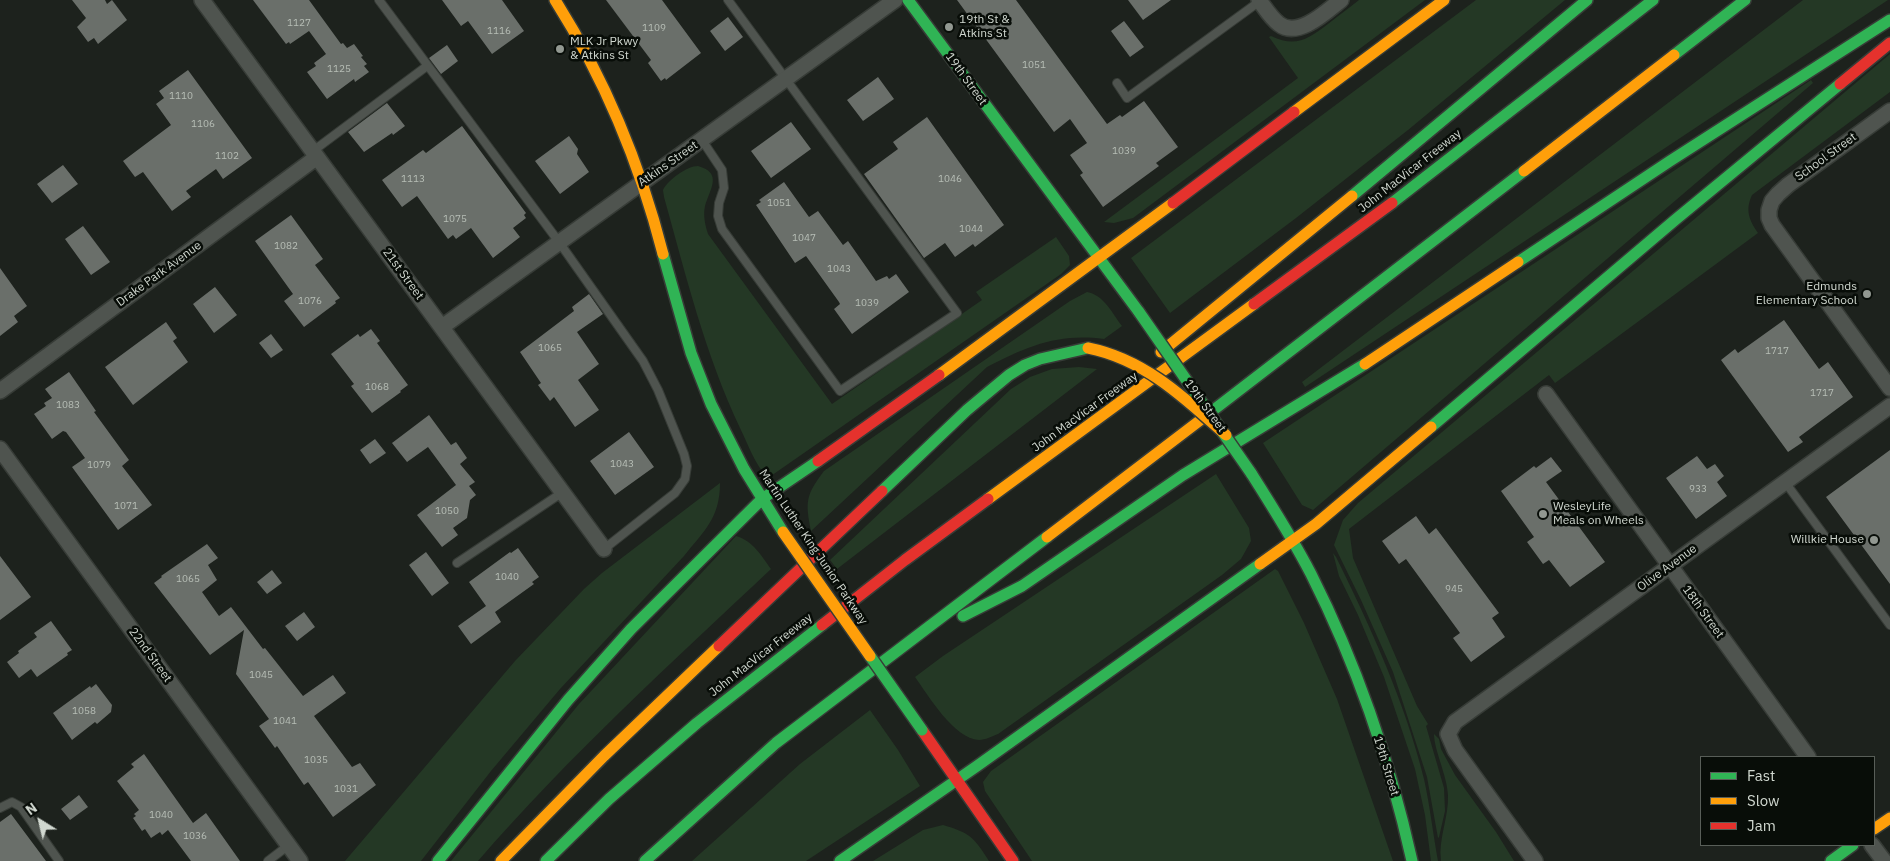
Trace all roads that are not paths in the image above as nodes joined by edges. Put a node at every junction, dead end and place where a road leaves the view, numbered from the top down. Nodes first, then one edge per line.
1 (202, 0) edge
2 (379, 0) edge
3 (555, 0) edge
4 (728, 0) edge
5 (895, 0) edge
6 (908, 0) edge
7 (1341, 0) edge
8 (1444, 0) edge
9 (1587, 0) edge
10 (1653, 0) edge
11 (1745, 0) edge
12 (1259, 1) edge
13 (1890, 20) edge
14 (1890, 43) edge
15 (427, 66) junction
16 (785, 80) junction
17 (1117, 83) dead end
18 (1890, 111) edge
19 (702, 140) junction
20 (315, 154) junction
21 (642, 182) junction
22 (559, 242) junction
23 (1099, 258) junction
24 (442, 327) junction
25 (1129, 378) dead end
26 (1890, 388) edge
27 (0, 391) edge
28 (1546, 394) dead end
29 (1890, 406) edge
30 (1083, 415) dead end
31 (1226, 435) junction
32 (0, 449) edge
33 (1785, 482) junction
34 (563, 492) junction
35 (762, 499) junction
36 (1292, 541) junction
37 (604, 549) joint
38 (905, 560) junction
39 (457, 562) dead end
40 (1670, 566) junction
41 (1890, 625) edge
42 (903, 646) junction
43 (1807, 756) edge
44 (957, 780) junction
45 (0, 808) edge
46 (1890, 818) edge
47 (1875, 829) edge
48 (289, 845) junction
49 (1852, 846) edge
50 (1873, 846) edge
51 (59, 861) edge
52 (268, 861) edge
53 (300, 861) edge
54 (438, 861) edge
55 (501, 861) edge
56 (546, 861) edge
57 (644, 861) edge
58 (840, 861) edge
59 (1013, 861) edge
60 (1412, 861) edge
61 (1535, 861) edge
62 (1831, 861) edge
63 (1884, 861) edge

1 - 20 street, 21st Street
2 - 15 lane
3 - 21 main road, Martin Luther King Junior Parkway
4 - 16 lane
5 - 16 street, Atkins Street
6 - 23 main road, 19th Street
7 - 12 street
8 - 23 main road
9 - 25 main road
10 - 38 main road, John MacVicar Freeway
11 - 42 main road
12 - 17 lane
13 - 42 main road
14 - 36 main road
15 - 20 lane
15 - 22 lane
16 - 19 street, Atkins Street
16 - 19 lane
18 - 26 street, School Street
19 - 21 street, Atkins Street
20 - 24 street, 21st Street
20 - 27 street, Drake Park Avenue
21 - 22 street, Atkins Street
21 - 35 main road, Martin Luther King Junior Parkway
22 - 24 street, Atkins Street
22 - 37 lane
23 - 31 main road, 19th Street, bridge
23 - 35 main road
24 - 34 street, 21st Street
28 - 40 street, 18th Street
29 - 33 street, Olive Avenue
30 - 38 main road
31 - 36 main road, 19th Street, bridge
31 - 55 main road, bridge
32 - 48 street, 22nd Street
33 - 40 street, Olive Avenue
33 - 41 lane
34 - 37 street, 21st Street
34 - 39 lane
35 - 44 main road, Martin Luther King Junior Parkway, bridge
35 - 54 main road
36 - 44 main road
36 - 60 main road, 19th Street
38 - 56 main road, John MacVicar Freeway
40 - 43 street, 18th Street
40 - 61 street, Olive Avenue
42 - 57 main road
44 - 58 main road
44 - 59 main road, Martin Luther King Junior Parkway
45 - 51 lane
46 - 47 main road
48 - 52 lane
48 - 53 street, 22nd Street
49 - 62 main road
50 - 63 street

